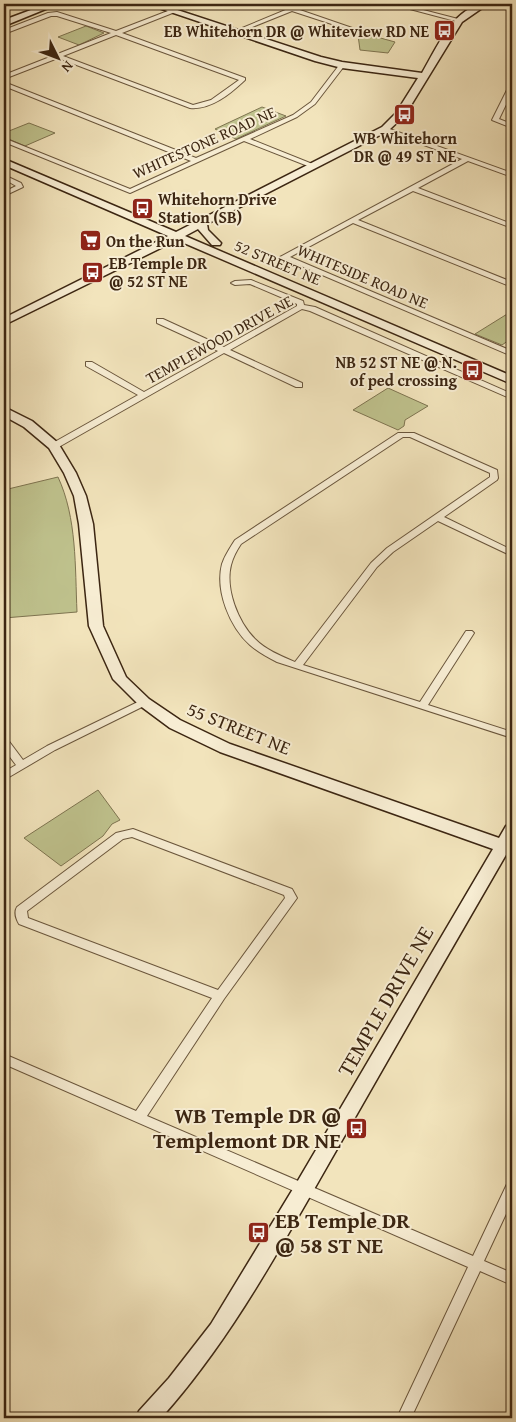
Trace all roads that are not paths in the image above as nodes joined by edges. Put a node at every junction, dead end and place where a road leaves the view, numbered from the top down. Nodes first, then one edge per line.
1 (9, 4) edge
2 (36, 4) edge
3 (54, 4) edge
4 (151, 4) edge
5 (304, 4) edge
6 (394, 4) edge
7 (484, 4) edge
8 (4, 6) edge
9 (291, 9) junction
10 (173, 10) junction
11 (4, 16) edge
12 (459, 20) junction
13 (4, 22) edge
14 (355, 30) dead end
15 (238, 31) junction
16 (4, 32) edge
17 (116, 33) junction
18 (58, 56) junction
19 (342, 65) junction
20 (423, 76) junction
21 (4, 77) edge
22 (4, 84) edge
23 (512, 86) edge
24 (512, 126) edge
25 (385, 129) junction
26 (244, 139) junction
27 (4, 140) edge
28 (4, 153) edge
29 (467, 158) junction
30 (197, 161) junction
31 (4, 162) edge
32 (313, 166) junction
33 (512, 175) edge
34 (4, 177) edge
35 (412, 188) junction
36 (4, 194) edge
37 (136, 219) junction
38 (352, 220) junction
39 (202, 223) junction
40 (512, 226) edge
41 (182, 234) junction
42 (216, 243) junction
43 (157, 246) junction
44 (235, 283) dead end
45 (512, 285) edge
46 (302, 307) junction
47 (160, 321) dead end
48 (4, 322) edge
49 (224, 351) junction
50 (512, 354) edge
51 (89, 364) dead end
52 (512, 370) edge
53 (512, 380) edge
54 (299, 385) dead end
55 (144, 395) junction
56 (512, 397) edge
57 (4, 411) edge
58 (54, 446) junction
59 (438, 517) junction
60 (512, 553) edge
61 (469, 633) dead end
62 (298, 665) junction
63 (144, 702) junction
64 (422, 706) junction
65 (512, 735) edge
66 (4, 742) edge
67 (20, 765) junction
68 (4, 777) edge
69 (508, 838) edge
70 (220, 996) junction
71 (4, 1059) edge
72 (139, 1118) junction
73 (512, 1188) edge
74 (303, 1190) junction
75 (475, 1264) junction
76 (512, 1279) edge
77 (147, 1418) edge
78 (404, 1418) edge

1 - 8 street
2 - 11 street
3 - 13 street
4 - 10 street
5 - 9 street
6 - 12 street
7 - 12 street
9 - 14 street
9 - 15 street
10 - 15 street
10 - 17 street
12 - 20 street
15 - 19 street
16 - 17 street
17 - 18 street
17 - 18 street
18 - 21 street
19 - 20 street
19 - 26 street, WHITESTONE ROAD NE
20 - 25 street
22 - 30 street
23 - 24 street
25 - 29 street
25 - 32 street
26 - 30 street, WHITESTONE ROAD NE
26 - 32 street
27 - 30 street, WHITESTONE ROAD NE
28 - 41 street, 52 STREET NE
29 - 33 street
29 - 35 street, WHITESIDE ROAD NE
31 - 37 street, 52 STREET NE
32 - 39 street
34 - 36 street
35 - 38 street, WHITESIDE ROAD NE
35 - 40 street
37 - 41 street, 52 STREET NE
37 - 43 street
38 - 45 street
38 - 50 street, WHITESIDE ROAD NE
39 - 41 street
39 - 42 street
41 - 42 street, 52 STREET NE
41 - 43 street
41 - 53 street, 52 STREET NE
42 - 52 street, 52 STREET NE
43 - 48 street
44 - 46 street
46 - 49 street, TEMPLEWOOD DRIVE NE
46 - 56 street, TEMPLEWOOD DRIVE NE
47 - 49 street
49 - 54 street
49 - 55 street, TEMPLEWOOD DRIVE NE
51 - 55 street
55 - 58 street, TEMPLEWOOD DRIVE NE
57 - 58 street, 55 STREET NE
58 - 63 street, 55 STREET NE
59 - 60 street
59 - 62 street
59 - 62 street
61 - 64 street
62 - 64 street
63 - 67 street
63 - 69 street, 55 STREET NE
64 - 65 street
66 - 67 street
67 - 68 street
69 - 74 street, TEMPLE DRIVE NE
70 - 70 street
70 - 72 street
71 - 72 street
72 - 74 street
73 - 75 street
74 - 75 street
74 - 77 street, TEMPLE DRIVE NE
75 - 76 street
75 - 78 street

